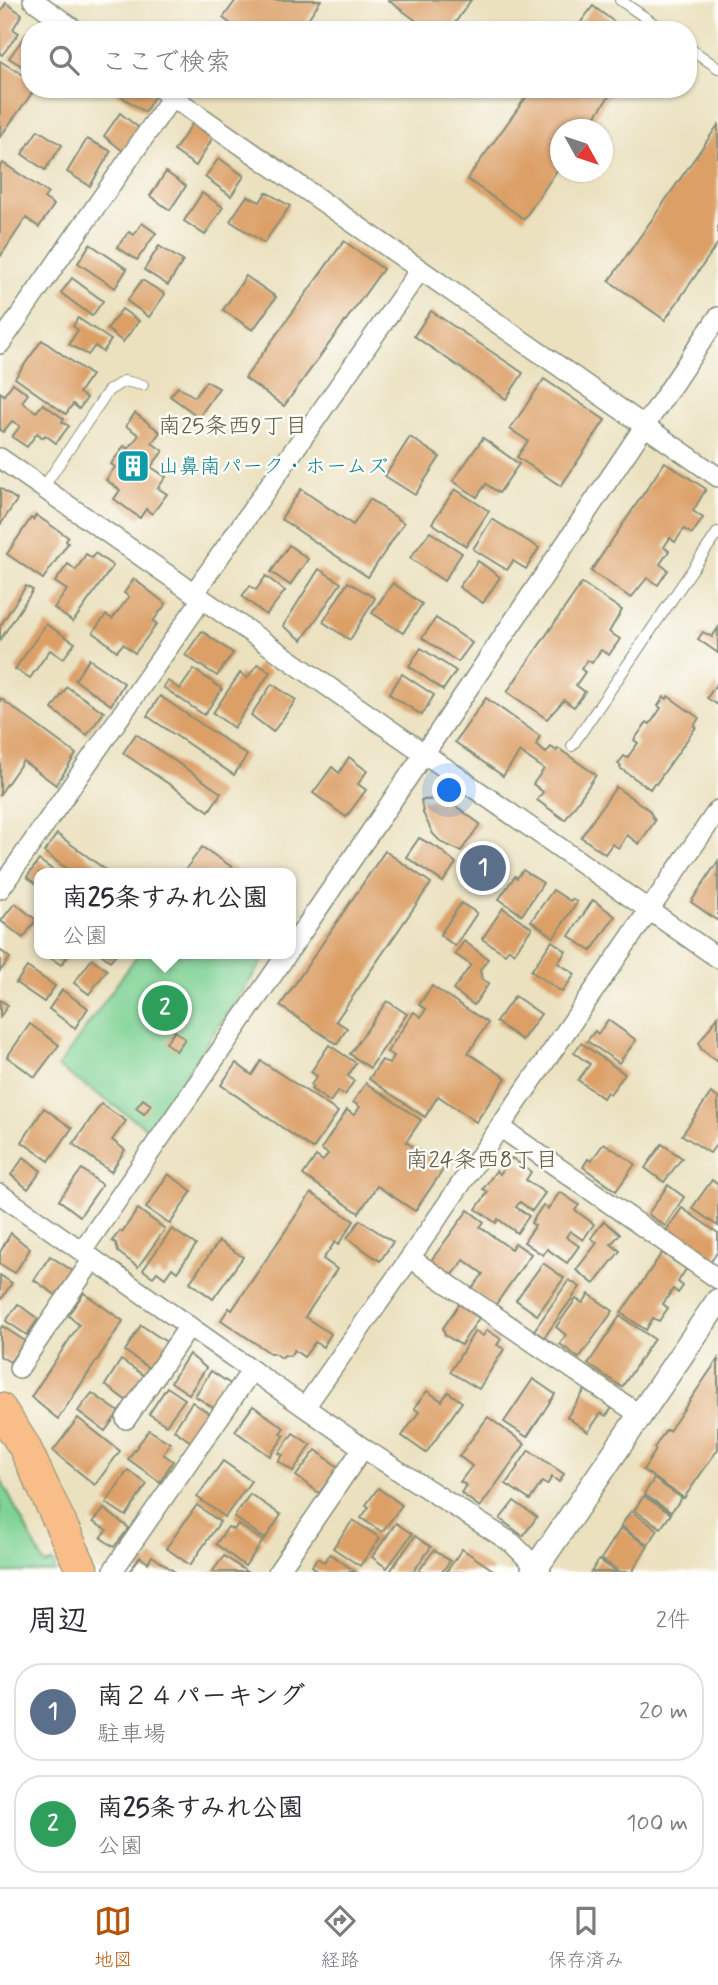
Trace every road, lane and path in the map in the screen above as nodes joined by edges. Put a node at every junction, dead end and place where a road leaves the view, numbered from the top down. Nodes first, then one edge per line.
1 (33, 0) edge
2 (620, 0) edge
3 (62, 21) edge
4 (650, 21) edge
5 (697, 53) edge
6 (718, 68) edge
7 (164, 98) edge
8 (174, 98) edge
9 (420, 270) junction
10 (718, 317) edge
11 (0, 344) edge
12 (143, 384) dead end
13 (644, 424) junction
14 (0, 458) edge
15 (718, 477) edge
16 (43, 488) junction
17 (718, 532) edge
18 (198, 596) junction
19 (572, 746) dead end
20 (424, 754) junction
21 (718, 810) edge
22 (0, 890) edge
23 (649, 910) junction
24 (296, 941) edge
25 (718, 958) edge
26 (284, 959) edge
27 (500, 1127) junction
28 (0, 1194) edge
29 (88, 1255) junction
30 (410, 1258) junction
31 (718, 1279) edge
32 (718, 1301) edge
33 (189, 1326) junction
34 (19, 1368) dead end
35 (252, 1370) junction
36 (305, 1407) junction
37 (0, 1409) edge
38 (640, 1415) junction
39 (126, 1419) dead end
40 (363, 1448) junction
41 (114, 1569) dead end
42 (536, 1571) edge
43 (83, 1572) edge
44 (278, 1572) edge

1 - 3 street
2 - 4 lane
5 - 6 lane
7 - 11 street
8 - 9 street
9 - 13 street
9 - 18 street
10 - 13 street
12 - 16 lane
13 - 15 street
13 - 20 street
14 - 16 street
16 - 18 street
17 - 19 lane
18 - 20 street
18 - 22 street
20 - 23 street
20 - 24 street
21 - 23 street
23 - 25 street
23 - 27 street
26 - 29 street
27 - 30 street
27 - 31 street
28 - 29 street
29 - 33 street
29 - 34 street
30 - 36 street
30 - 38 street
32 - 38 street
33 - 35 street
33 - 39 street
35 - 36 street
35 - 41 street
36 - 40 street
37 - 43 main road
38 - 42 street
40 - 42 street
40 - 44 street

